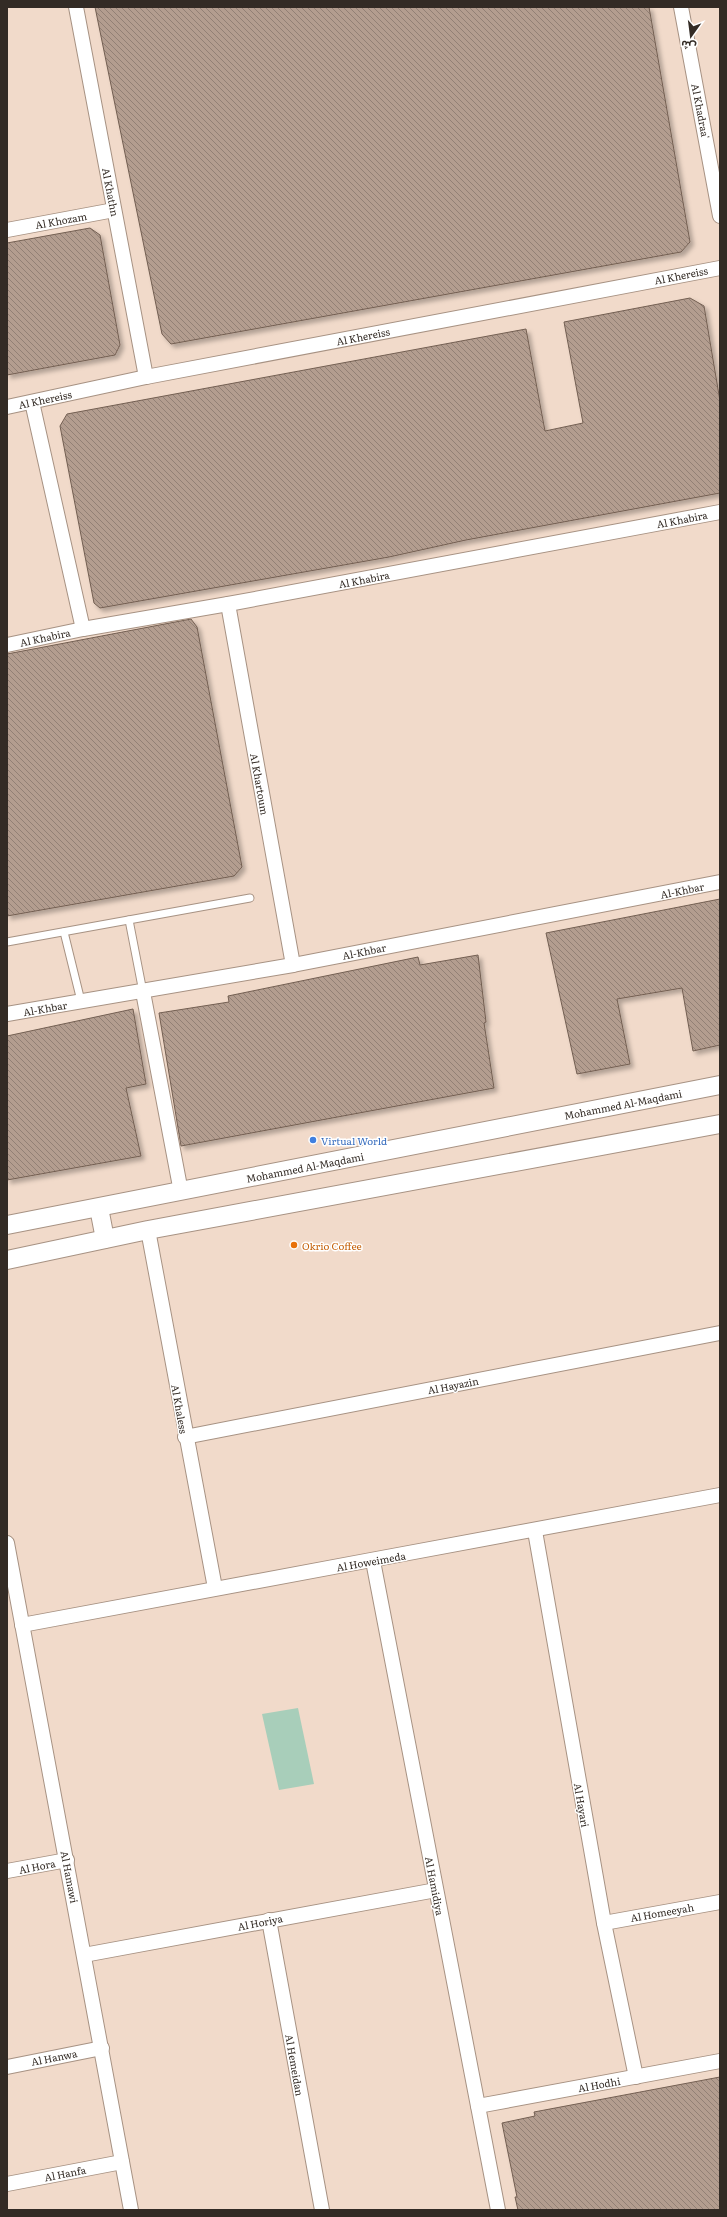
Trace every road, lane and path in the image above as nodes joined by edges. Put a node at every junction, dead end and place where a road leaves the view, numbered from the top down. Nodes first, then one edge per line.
1 (76, 7) edge
2 (681, 7) edge
3 (114, 210) junction
4 (720, 216) edge
5 (7, 230) edge
6 (720, 268) edge
7 (146, 377) junction
8 (32, 402) junction
9 (7, 407) edge
10 (720, 512) edge
11 (228, 604) junction
12 (83, 629) junction
13 (7, 645) edge
14 (720, 882) edge
15 (250, 898) dead end
16 (129, 920) junction
17 (64, 932) junction
18 (7, 942) edge
19 (293, 965) junction
20 (143, 992) junction
21 (81, 1001) junction
22 (7, 1014) edge
23 (720, 1085) edge
24 (720, 1124) edge
25 (181, 1192) junction
26 (99, 1208) junction
27 (7, 1225) edge
28 (148, 1230) junction
29 (106, 1239) junction
30 (7, 1260) edge
31 (720, 1333) edge
32 (185, 1437) junction
33 (720, 1495) edge
34 (535, 1531) junction
35 (7, 1544) edge
36 (372, 1561) junction
37 (215, 1588) junction
38 (22, 1625) junction
39 (66, 1860) junction
40 (7, 1871) edge
41 (436, 1890) junction
42 (720, 1902) edge
43 (269, 1920) junction
44 (604, 1923) junction
45 (84, 1955) junction
46 (102, 2048) junction
47 (720, 2061) edge
48 (7, 2066) edge
49 (636, 2077) junction
50 (478, 2106) junction
51 (122, 2162) junction
52 (7, 2184) edge
53 (131, 2210) edge
54 (322, 2210) edge
55 (498, 2210) edge

1 - 3 street, Al Khathn
2 - 4 street, Al Khadraa'
3 - 5 street, Al Khozam
3 - 7 street, Al Khathn
6 - 7 street, Al Khereiss
7 - 8 street, Al Khereiss
8 - 9 street, Al Khereiss
8 - 12 street
10 - 11 street, Al Khabira
11 - 12 street, Al Khabira
11 - 19 street, Al Khartoum
12 - 13 street, Al Khabira
14 - 19 street, Al-Khbar
15 - 16 lane
16 - 17 lane
16 - 20 lane
17 - 18 lane
17 - 21 lane
19 - 20 street, Al-Khbar
20 - 21 street, Al-Khbar
20 - 25 street
21 - 22 street, Al-Khbar
23 - 25 street, Mohammed Al-Maqdami
24 - 28 street
25 - 26 street, Mohammed Al-Maqdami
26 - 27 street, Mohammed Al-Maqdami
26 - 29 street
28 - 29 street
28 - 32 street, Al Khaless
29 - 30 street
31 - 32 street, Al Hayazin
32 - 37 street, Al Khaless
33 - 34 street, Al Howeimeda
34 - 36 street, Al Howeimeda
34 - 44 street, Al Hayari
35 - 38 street, Al Hamawi
36 - 37 street, Al Howeimeda
36 - 41 street, Al Hamidiya
37 - 38 street, Al Howeimeda
38 - 39 street, Al Hamawi
39 - 40 street, Al Hora
39 - 45 street, Al Hamawi
41 - 43 street, Al Horiya
41 - 50 street, Al Hamidiya
42 - 44 street, Al Homeeyah
43 - 45 street, Al Horiya
43 - 54 street, Al Hemeidan
44 - 49 street, Al Hayari
45 - 46 street, Al Hamawi
46 - 48 street, Al Hanwa
46 - 51 street, Al Hamawi
47 - 49 street, Al Hodhi
49 - 50 street, Al Hodhi
50 - 55 street, Al Hamidiya
51 - 52 street, Al Hanfa
51 - 53 street, Al Hamawi

